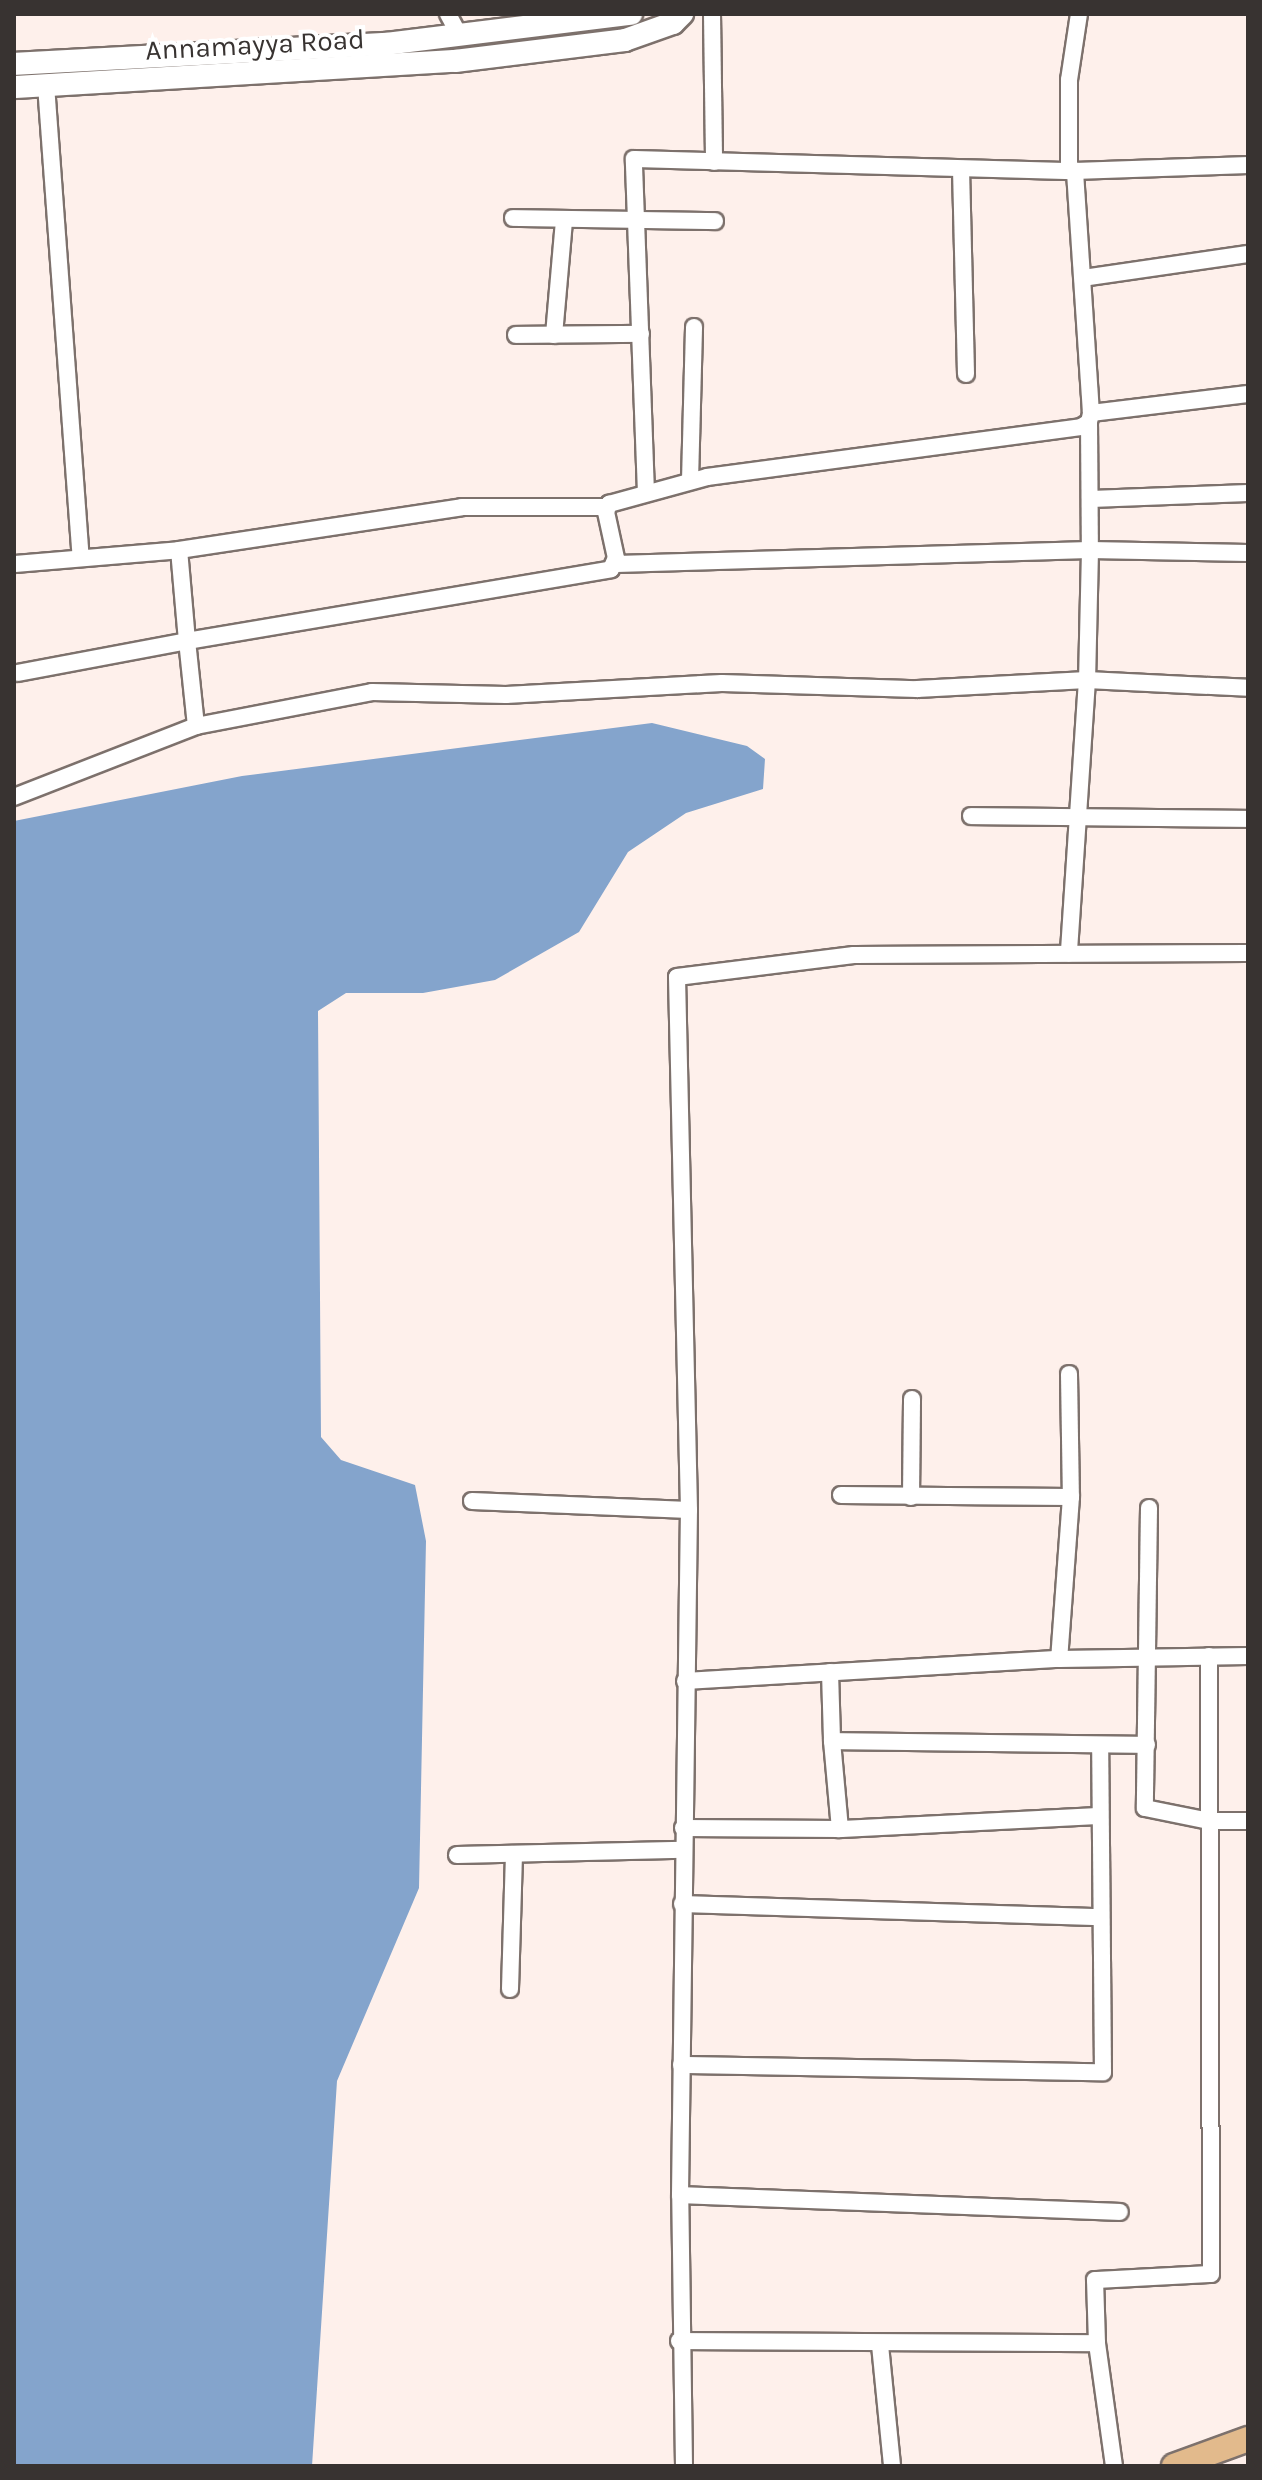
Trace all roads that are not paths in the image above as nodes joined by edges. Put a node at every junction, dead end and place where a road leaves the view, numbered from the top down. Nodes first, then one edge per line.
1 (631, 14) edge
2 (682, 14) edge
3 (712, 14) edge
4 (1079, 14) edge
5 (534, 19) edge
6 (453, 24) edge
7 (14, 64) edge
8 (46, 85) junction
9 (14, 87) edge
10 (714, 162) junction
11 (1248, 165) edge
12 (961, 169) junction
13 (1072, 171) junction
14 (513, 218) dead end
15 (564, 220) junction
16 (715, 221) dead end
17 (637, 223) junction
18 (1248, 254) edge
19 (1083, 278) junction
20 (694, 327) dead end
21 (641, 334) junction
22 (516, 335) dead end
23 (554, 335) junction
24 (966, 374) dead end
25 (1248, 394) edge
26 (1090, 418) junction
27 (690, 481) junction
28 (646, 493) junction
29 (1248, 493) edge
30 (1091, 499) junction
31 (607, 507) junction
32 (179, 550) junction
33 (1090, 550) junction
34 (1248, 553) edge
35 (81, 558) junction
36 (14, 564) edge
37 (616, 564) junction
38 (187, 641) junction
39 (18, 673) dead end
40 (1087, 680) junction
41 (1248, 688) edge
42 (196, 726) junction
43 (14, 797) edge
44 (971, 816) dead end
45 (1079, 816) junction
46 (1248, 819) edge
47 (1069, 953) junction
48 (1248, 953) edge
49 (1069, 1374) dead end
50 (912, 1399) dead end
51 (841, 1495) dead end
52 (911, 1497) junction
53 (1071, 1497) junction
54 (472, 1501) dead end
55 (1149, 1508) dead end
56 (689, 1510) junction
57 (1209, 1656) junction
58 (1248, 1656) edge
59 (1149, 1658) junction
60 (1059, 1659) junction
61 (830, 1672) junction
62 (685, 1681) junction
63 (832, 1741) junction
64 (1147, 1745) junction
65 (1100, 1747) junction
66 (1100, 1816) junction
67 (1209, 1821) junction
68 (1248, 1821) edge
69 (683, 1828) junction
70 (840, 1829) junction
71 (683, 1850) junction
72 (514, 1854) junction
73 (457, 1855) dead end
74 (682, 1904) junction
75 (1101, 1917) junction
76 (510, 1989) dead end
77 (681, 2065) junction
78 (680, 2195) junction
79 (1120, 2212) dead end
80 (679, 2341) junction
81 (1097, 2343) junction
82 (880, 2345) junction
83 (1248, 2439) edge
84 (684, 2466) edge
85 (892, 2466) edge
86 (1114, 2466) edge
87 (1174, 2466) edge

1 - 5 street, Annamayya Road
2 - 8 street, Annamayya Road
3 - 10 street
4 - 13 street
5 - 6 street, Annamayya Road
6 - 7 street, Annamayya Road
8 - 9 street, Annamayya Road
8 - 35 street
10 - 12 street
10 - 17 street
11 - 13 street
12 - 13 street
12 - 24 street
13 - 19 street
14 - 15 street
15 - 17 street
15 - 23 street
16 - 17 street
17 - 21 street
18 - 19 street
19 - 26 street
20 - 27 street
21 - 23 street
21 - 28 street
22 - 23 street
25 - 26 street
26 - 27 street
26 - 30 street
27 - 28 street
28 - 31 street
29 - 30 street
30 - 33 street
31 - 32 street
31 - 37 street
32 - 35 street
32 - 38 street
33 - 34 street
33 - 37 street
33 - 40 street
35 - 36 street
37 - 38 street
38 - 39 street
38 - 42 street
40 - 41 street
40 - 42 street
40 - 45 street
42 - 43 street
44 - 45 street
45 - 46 street
45 - 47 street
47 - 48 street
47 - 56 street
49 - 53 street
50 - 52 street
51 - 52 street
52 - 53 street
53 - 60 street
54 - 56 street
55 - 59 street
56 - 62 street
57 - 58 street
57 - 59 street
57 - 67 street
59 - 60 street
59 - 64 street
60 - 61 street
61 - 62 street
61 - 63 street
62 - 69 street
63 - 65 street
63 - 70 street
64 - 65 street
64 - 67 street
65 - 66 street
66 - 70 street
66 - 75 street
67 - 68 street
67 - 81 street
69 - 70 street
69 - 71 street
71 - 72 street
71 - 74 street
72 - 73 street
72 - 76 street
74 - 75 street
74 - 77 street
75 - 77 street
77 - 78 street
78 - 79 street
78 - 80 street
80 - 82 street
80 - 84 street
81 - 82 street
81 - 86 street
82 - 85 street
83 - 87 main road

